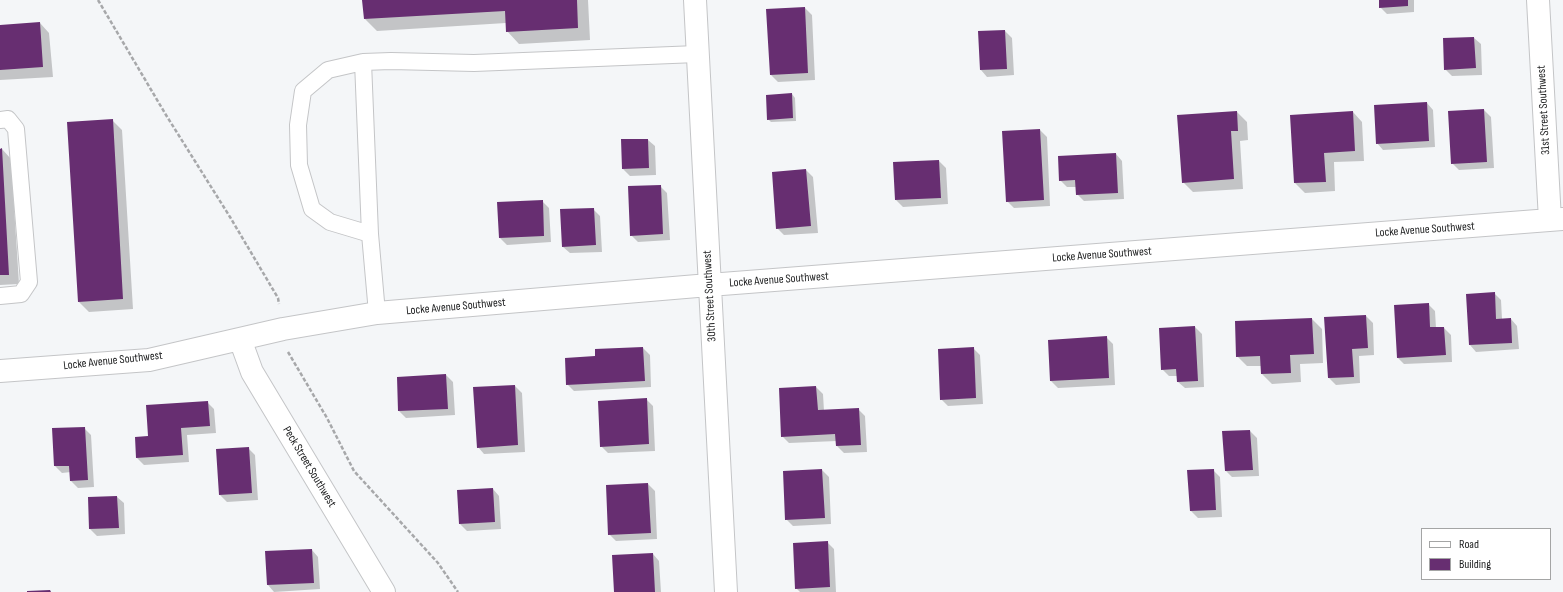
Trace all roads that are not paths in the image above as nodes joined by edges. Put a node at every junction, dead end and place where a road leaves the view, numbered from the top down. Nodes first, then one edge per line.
1 (694, 0) edge
2 (1538, 0) edge
3 (697, 54) junction
4 (363, 62) junction
5 (0, 120) edge
6 (1556, 220) edge
7 (370, 234) junction
8 (709, 286) junction
9 (0, 296) edge
10 (377, 313) junction
11 (240, 339) junction
12 (0, 371) edge
13 (384, 592) edge
14 (726, 592) edge

1 - 3 street, 30th Street Southwest
2 - 6 street, 31st Street Southwest
3 - 4 lane
3 - 8 street, 30th Street Southwest
4 - 7 lane
4 - 7 lane
5 - 9 lane
6 - 8 street, Locke Avenue Southwest
7 - 10 lane
8 - 10 street, Locke Avenue Southwest
8 - 14 street, 30th Street Southwest
10 - 11 street, Locke Avenue Southwest
11 - 12 street, Locke Avenue Southwest
11 - 13 street, Peck Street Southwest

